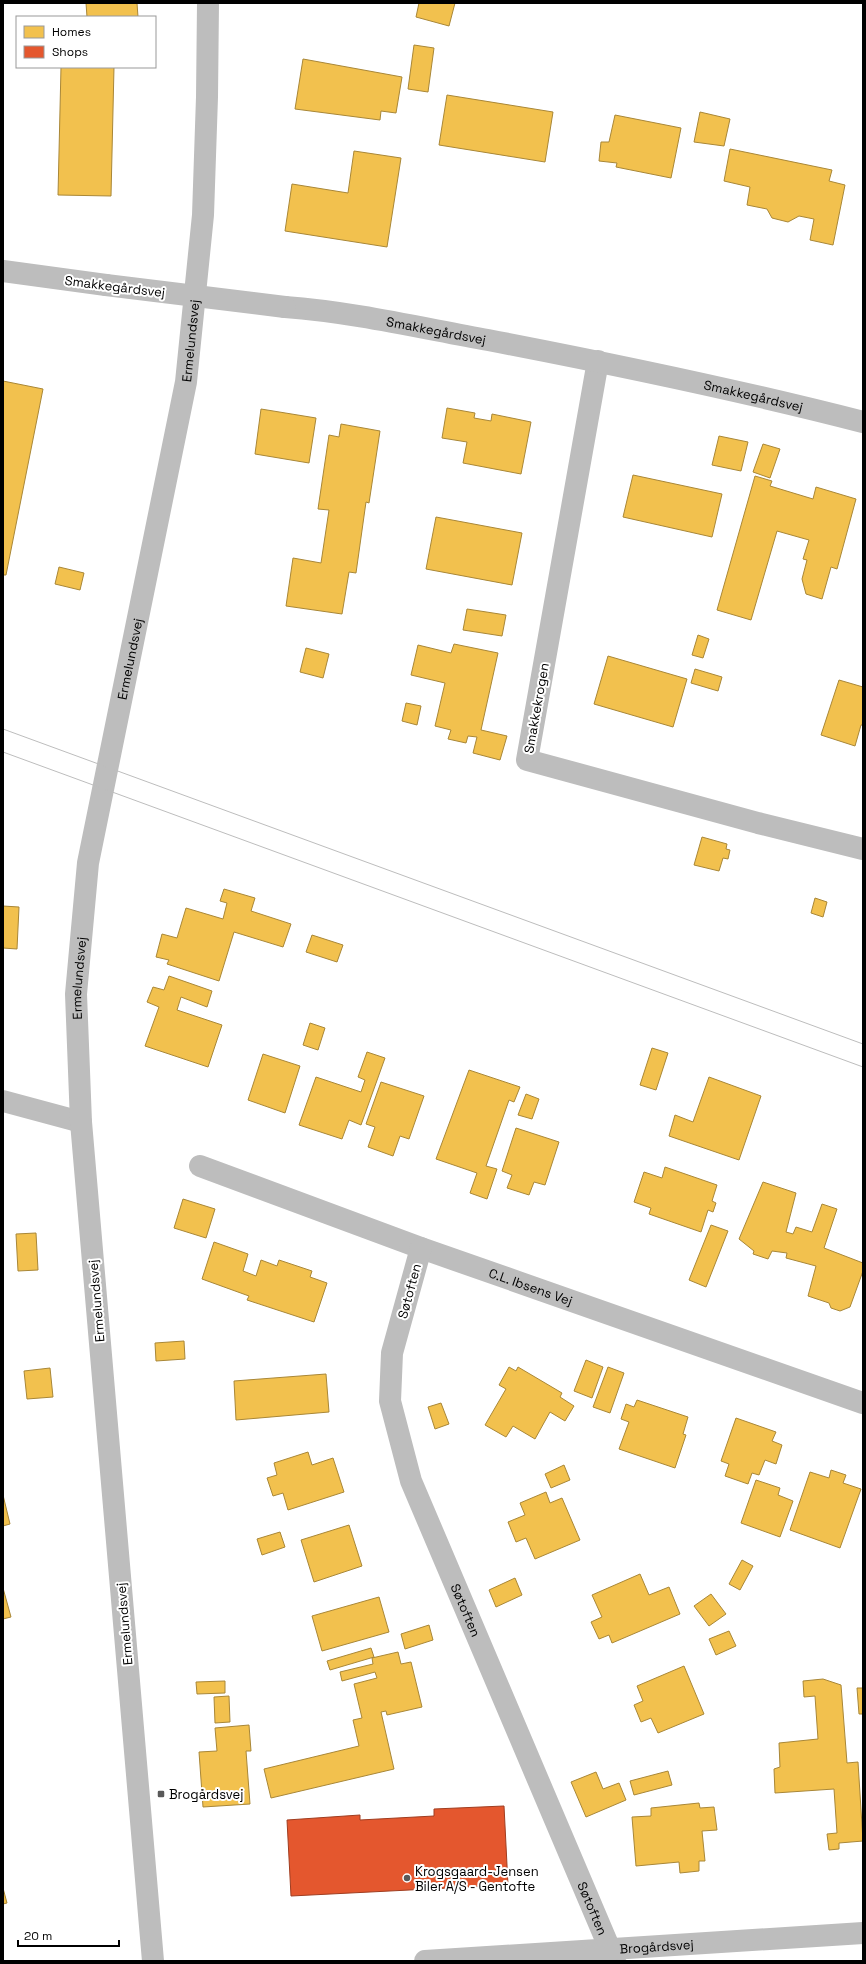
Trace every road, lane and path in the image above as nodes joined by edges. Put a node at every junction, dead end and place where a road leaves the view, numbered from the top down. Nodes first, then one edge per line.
1 (208, 3) edge
2 (3, 271) edge
3 (598, 361) junction
4 (863, 422) edge
5 (863, 849) edge
6 (3, 1101) edge
7 (81, 1122) junction
8 (200, 1166) dead end
9 (421, 1248) junction
10 (863, 1404) edge
11 (863, 1933) edge
12 (613, 1955) edge
13 (153, 1961) edge
14 (426, 1961) edge

1 - 7 street, Ermelundsvej
2 - 3 street, Smakkegårdsvej, bridge
3 - 4 street, Smakkegårdsvej
3 - 5 street, Smakkekrogen
6 - 7 street
7 - 13 street, Ermelundsvej
8 - 9 street, C.L. Ibsens Vej
9 - 10 street, C.L. Ibsens Vej
9 - 12 street, Søtoften
11 - 12 street, Brogårdsvej
12 - 14 street, Brogårdsvej

